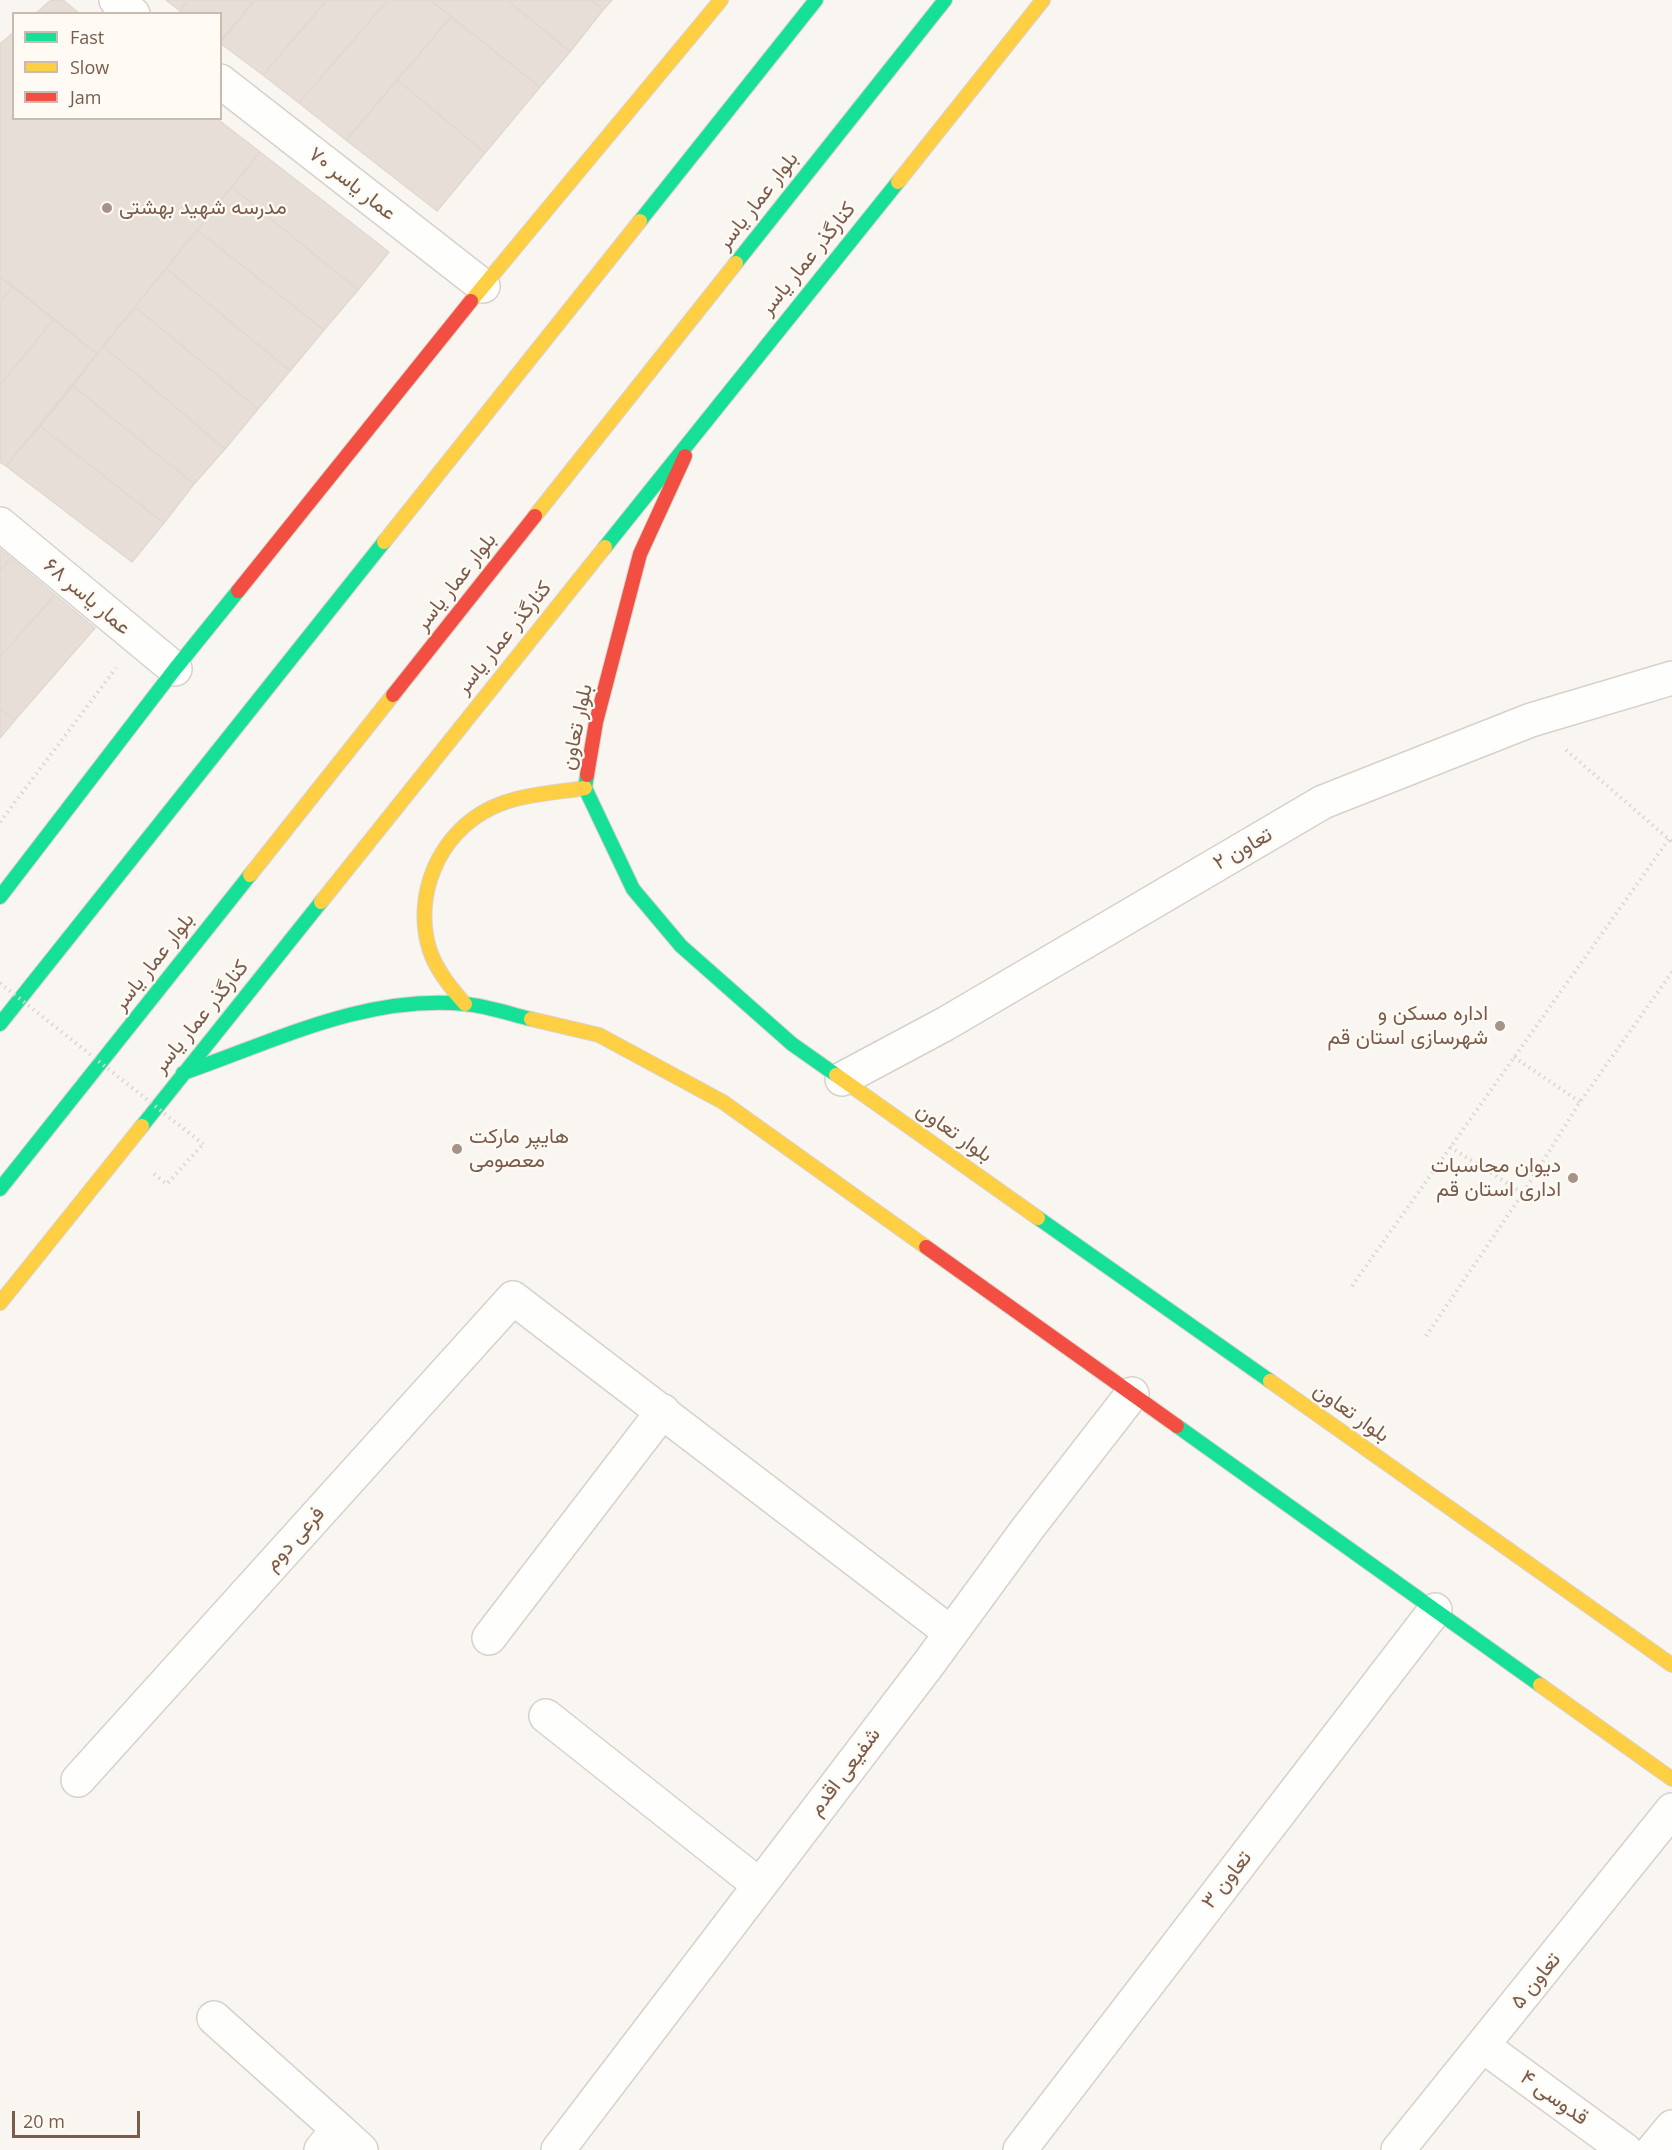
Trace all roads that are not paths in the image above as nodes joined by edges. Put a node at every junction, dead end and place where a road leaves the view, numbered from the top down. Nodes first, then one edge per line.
1 (116, 0) edge
2 (721, 0) edge
3 (816, 0) edge
4 (945, 0) edge
5 (1043, 0) edge
6 (131, 12) edge
7 (222, 83) edge
8 (483, 286) junction
9 (696, 432) junction
10 (0, 524) edge
11 (175, 669) junction
12 (1672, 678) edge
13 (585, 788) junction
14 (0, 897) edge
15 (465, 1004) junction
16 (0, 1024) edge
17 (183, 1072) junction
18 (842, 1079) junction
19 (0, 1190) edge
20 (0, 1303) edge
21 (1132, 1394) junction
22 (663, 1412) junction
23 (1435, 1610) junction
24 (951, 1633) junction
25 (489, 1638) dead end
26 (1672, 1665) edge
27 (546, 1716) dead end
28 (78, 1779) dead end
29 (1672, 1779) edge
30 (1672, 1810) edge
31 (759, 1885) junction
32 (214, 2018) dead end
33 (1483, 2046) junction
34 (1672, 2127) edge
35 (340, 2143) edge
36 (558, 2150) edge
37 (1020, 2150) edge
38 (1398, 2150) edge
39 (1625, 2150) edge
40 (1653, 2150) edge

1 - 6 street
2 - 8 main road
3 - 16 main road
4 - 19 main road, بلوار عمار یاسر
5 - 9 main road, کنارگذر عمار یاسر
7 - 8 street, عمار یاسر ۷۰
8 - 11 main road
9 - 13 main road, بلوار تعاون
9 - 17 main road, کنارگذر عمار یاسر
10 - 11 street, عمار یاسر ۶۸
11 - 14 main road
12 - 18 street, تعاون ۲
13 - 15 main road
13 - 18 main road, بلوار تعاون
15 - 17 main road
15 - 21 main road
17 - 20 main road, کنارگذر عمار یاسر
18 - 26 main road, بلوار تعاون
21 - 23 main road
21 - 24 street, شفیعی اقدم
22 - 24 street
22 - 25 street
22 - 28 street, فرعی دوم
23 - 29 main road
23 - 37 street, تعاون ۳
24 - 31 street, شفیعی اقدم
27 - 31 street
30 - 33 street, تعاون ۵
31 - 36 street, شفیعی اقدم
32 - 35 street
33 - 38 street, تعاون ۵
33 - 39 street, قدوسی ۴
34 - 40 street

